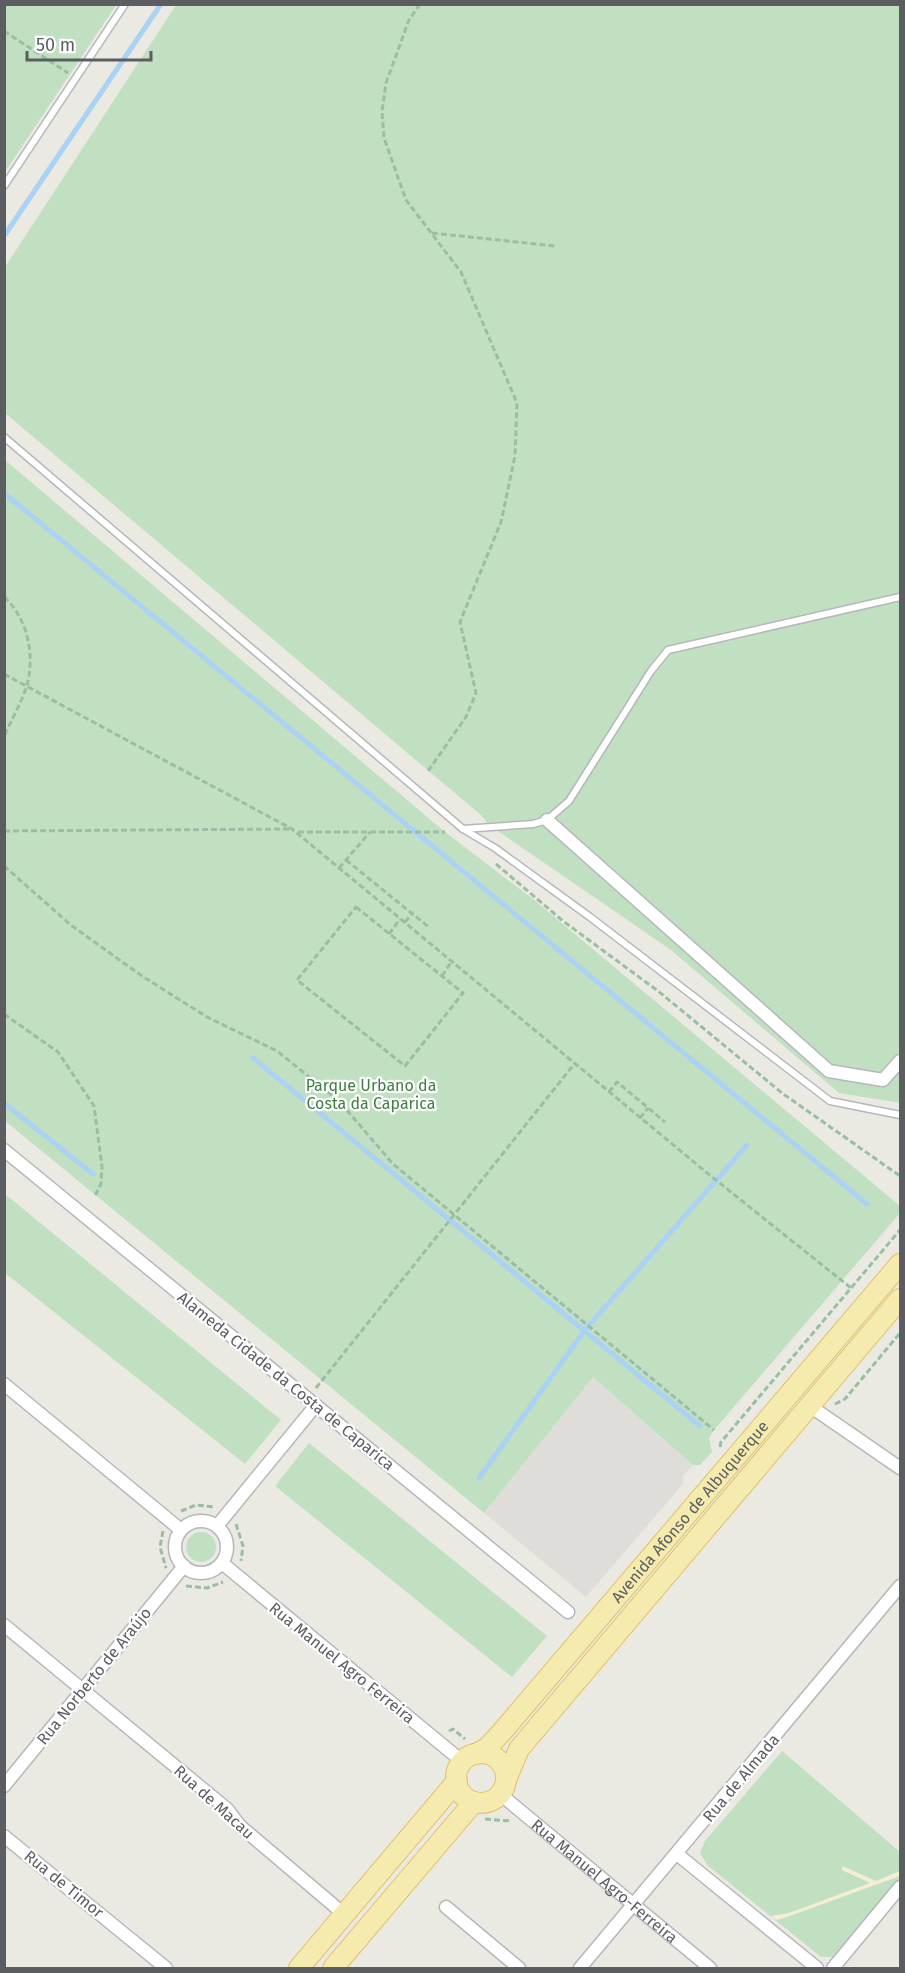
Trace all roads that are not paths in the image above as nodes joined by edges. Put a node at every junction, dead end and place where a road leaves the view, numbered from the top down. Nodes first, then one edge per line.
1 (125, 4) edge
2 (4, 186) edge
3 (4, 437) edge
4 (900, 597) edge
5 (547, 820) junction
6 (463, 829) junction
7 (900, 1061) edge
8 (900, 1115) edge
9 (4, 1150) edge
10 (900, 1264) edge
11 (900, 1299) edge
12 (4, 1384) edge
13 (312, 1402) junction
14 (810, 1406) junction
15 (900, 1468) edge
16 (217, 1526) junction
17 (181, 1530) junction
18 (222, 1563) junction
19 (184, 1566) junction
20 (900, 1586) edge
21 (568, 1612) dead end
22 (4, 1625) edge
23 (84, 1689) junction
24 (467, 1757) junction
25 (4, 1786) edge
26 (503, 1787) junction
27 (474, 1802) junction
28 (4, 1836) edge
29 (677, 1854) junction
30 (900, 1887) edge
31 (634, 1906) junction
32 (446, 1907) dead end
33 (345, 1915) junction
34 (166, 1968) edge
35 (299, 1968) edge
36 (333, 1968) edge
37 (519, 1968) edge
38 (580, 1968) edge
39 (710, 1968) edge
40 (817, 1968) edge
41 (833, 1968) edge

1 - 2 lane
3 - 6 lane
4 - 5 lane
5 - 6 lane
5 - 7 street
6 - 8 lane
9 - 13 street, Alameda Cidade da Costa de Caparica
10 - 24 main road, Avenida Afonso de Albuquerque
11 - 14 main road, Avenida Afonso de Albuquerque
12 - 17 street
13 - 16 street
13 - 21 street, Alameda Cidade da Costa de Caparica
14 - 15 street
14 - 26 main road, Avenida Afonso de Albuquerque
16 - 17 street
16 - 18 street
17 - 19 street
18 - 19 street
18 - 24 street, Rua Manuel Agro Ferreira
19 - 23 street, Rua Norberto de Araújo
20 - 29 street, Rua de Almada
22 - 23 street, Rua de Macau
23 - 25 street, Rua Norberto de Araújo
23 - 33 street, Rua de Macau
24 - 26 main road, Rua Manuel Agro-Ferreira
24 - 27 main road
24 - 33 main road, Avenida Afonso de Albuquerque
26 - 27 main road
26 - 31 street, Rua Manuel Agro-Ferreira
27 - 36 main road
28 - 34 street, Rua de Timor
29 - 31 street, Rua de Almada
29 - 40 street
30 - 41 street
31 - 38 street, Rua de Almada
31 - 39 street, Rua Manuel Agro-Ferreira
32 - 37 street
33 - 35 main road, Avenida Afonso de Albuquerque

